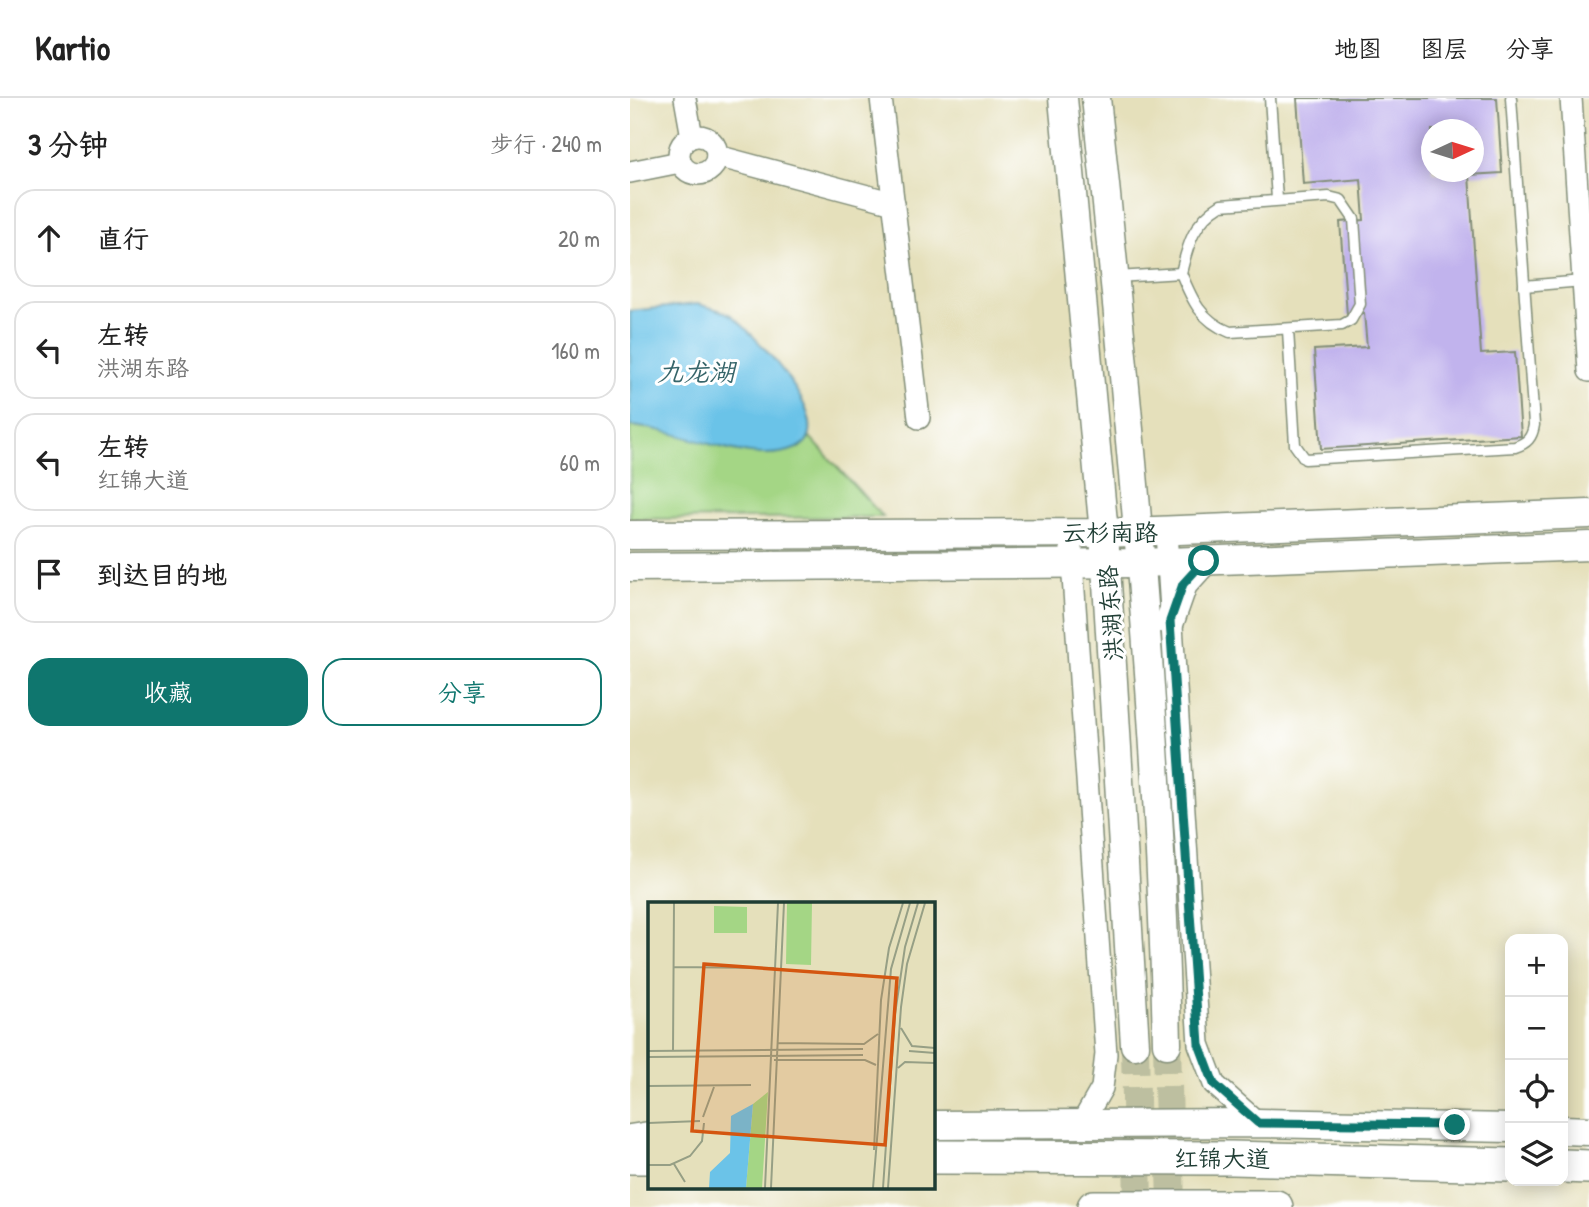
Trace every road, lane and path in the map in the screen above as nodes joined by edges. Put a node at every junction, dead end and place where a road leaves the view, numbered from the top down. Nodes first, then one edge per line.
1 (685, 98) edge
2 (881, 98) edge
3 (1063, 98) edge
4 (1096, 98) edge
5 (1270, 98) edge
6 (1511, 98) edge
7 (1571, 98) edge
8 (692, 137) junction
9 (716, 156) junction
10 (680, 162) junction
11 (630, 172) edge
12 (1277, 200) junction
13 (894, 203) junction
14 (1181, 273) junction
15 (1115, 277) junction
16 (1583, 281) junction
17 (1524, 286) junction
18 (1288, 330) junction
19 (1589, 371) edge
20 (919, 418) dead end
21 (1589, 513) edge
22 (1070, 532) junction
23 (1153, 532) junction
24 (1104, 533) junction
25 (630, 535) edge
26 (1589, 546) edge
27 (1204, 561) junction
28 (1154, 563) junction
29 (1072, 564) junction
30 (1106, 564) junction
31 (630, 567) edge
32 (1170, 621) junction
33 (1167, 1044) tunnel mouth
34 (1135, 1045) tunnel mouth
35 (1082, 1123) junction
36 (1258, 1123) junction
37 (934, 1125) edge
38 (1505, 1128) edge
39 (1568, 1130) edge
40 (1589, 1131) edge
41 (648, 1136) edge
42 (630, 1139) edge
43 (630, 1157) edge
44 (648, 1157) edge
45 (934, 1157) edge
46 (1505, 1165) edge
47 (1568, 1166) edge
48 (1589, 1167) edge
49 (1094, 1207) edge
50 (1276, 1207) edge

1 - 8 street
2 - 13 street
3 - 24 main road, 洪湖东路
4 - 15 main road, 洪湖东路
5 - 12 lane
6 - 17 lane
7 - 16 street
8 - 9 street
8 - 10 street
9 - 10 street
9 - 13 street
10 - 11 street
12 - 14 lane
12 - 18 lane
13 - 20 street
14 - 15 lane
14 - 18 lane
15 - 23 main road, 洪湖东路
16 - 17 lane
16 - 19 street
17 - 18 lane
21 - 23 main road, 云杉南路
22 - 24 main road, 云杉南路
22 - 25 main road, 云杉南路
22 - 29 street, 洪湖东路
23 - 24 main road, 云杉南路
23 - 28 main road, 洪湖东路
24 - 30 main road, 洪湖东路
26 - 27 main road, 云杉南路
27 - 28 main road, 云杉南路
27 - 32 main road
28 - 30 main road, 云杉南路
28 - 32 street, 洪湖东路
28 - 33 main road, 洪湖东路
29 - 30 main road, 云杉南路
29 - 31 main road, 云杉南路
29 - 35 street, 洪湖东路
30 - 34 main road, 洪湖东路
32 - 36 street, 洪湖东路
35 - 36 main road, 红锦大道
35 - 37 main road, 红锦大道
36 - 38 main road, 红锦大道
39 - 40 main road
41 - 42 main road
43 - 44 highway
45 - 46 highway, 红锦大道
47 - 48 highway
49 - 50 highway, 红锦大道

